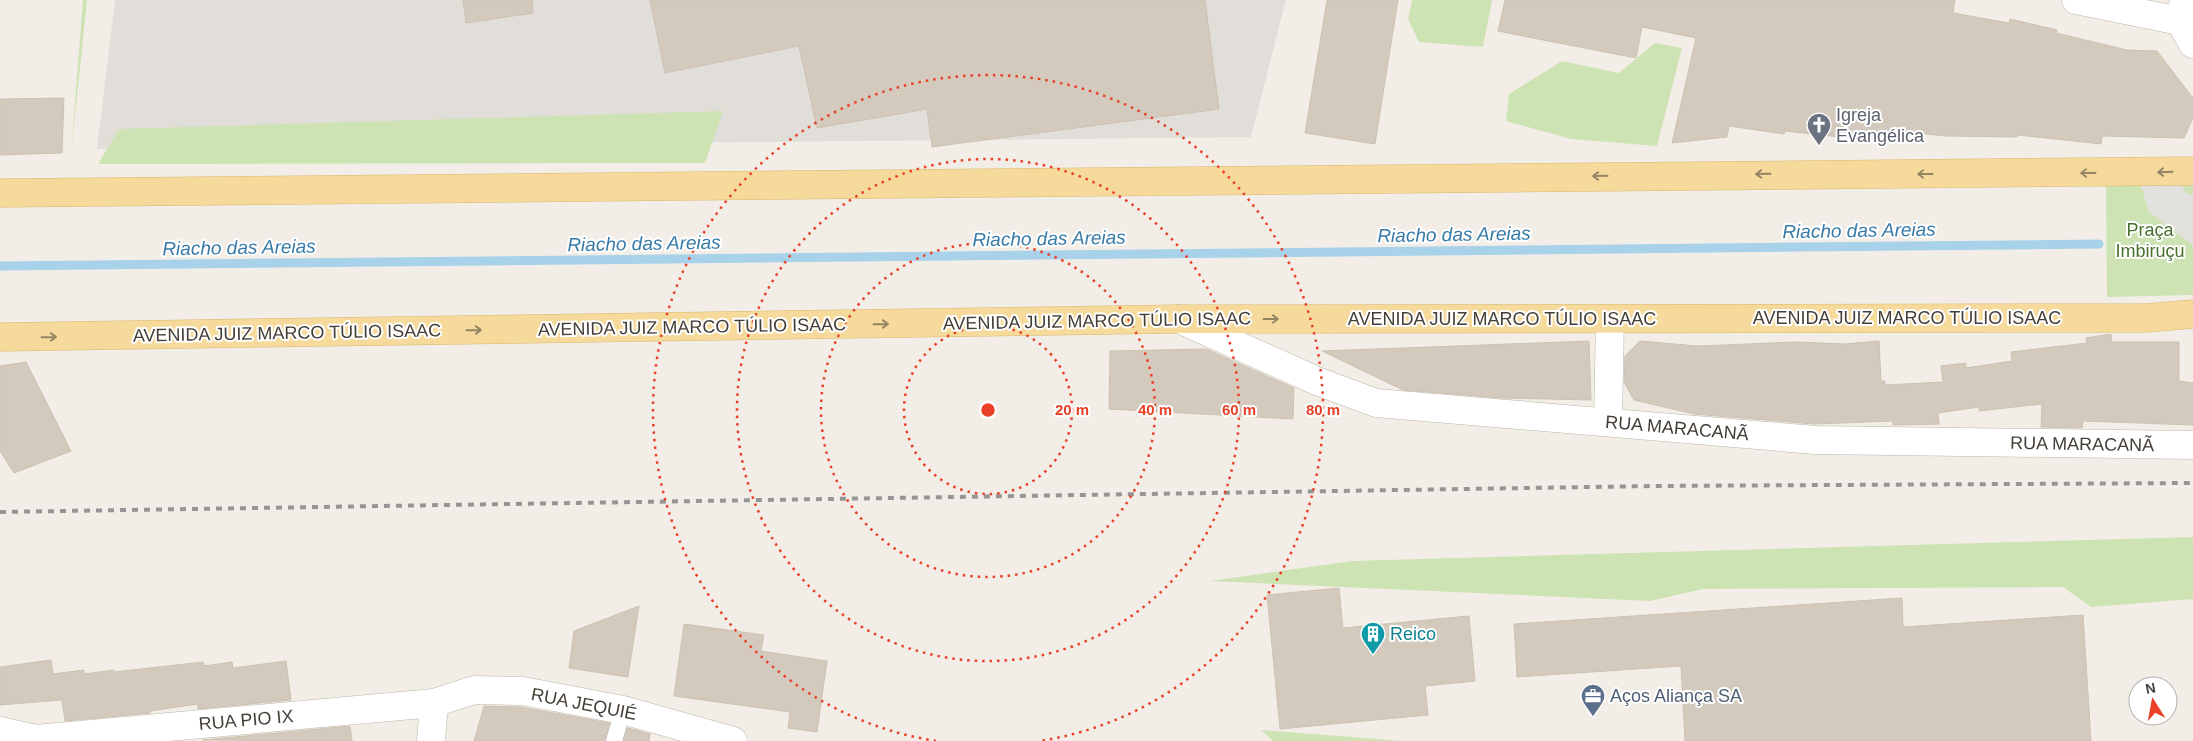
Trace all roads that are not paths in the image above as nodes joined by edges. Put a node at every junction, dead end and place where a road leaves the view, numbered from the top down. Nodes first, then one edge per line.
1 (2076, 0) edge
2 (2188, 21) edge
3 (2193, 171) edge
4 (0, 193) edge
5 (2193, 314) edge
6 (1179, 319) junction
7 (1610, 319) junction
8 (0, 337) edge
9 (1608, 422) junction
10 (2193, 445) edge
11 (434, 703) junction
12 (623, 710) junction
13 (0, 731) edge
14 (430, 741) edge
15 (614, 741) edge
16 (733, 741) edge

1 - 2 street
3 -> 4 main road
5 - 7 main road, AVENIDA JUIZ MARCO TÚLIO ISAAC
6 -> 7 main road, AVENIDA JUIZ MARCO TÚLIO ISAAC
8 -> 6 main road, AVENIDA JUIZ MARCO TÚLIO ISAAC
6 - 9 street, RUA MARACANÃ
7 - 9 street
9 - 10 street, RUA MARACANÃ
11 - 12 street, RUA JEQUIÉ
11 - 13 street, RUA PIO IX
11 - 14 street
12 - 15 lane
12 - 16 street, RUA JEQUIÉ

